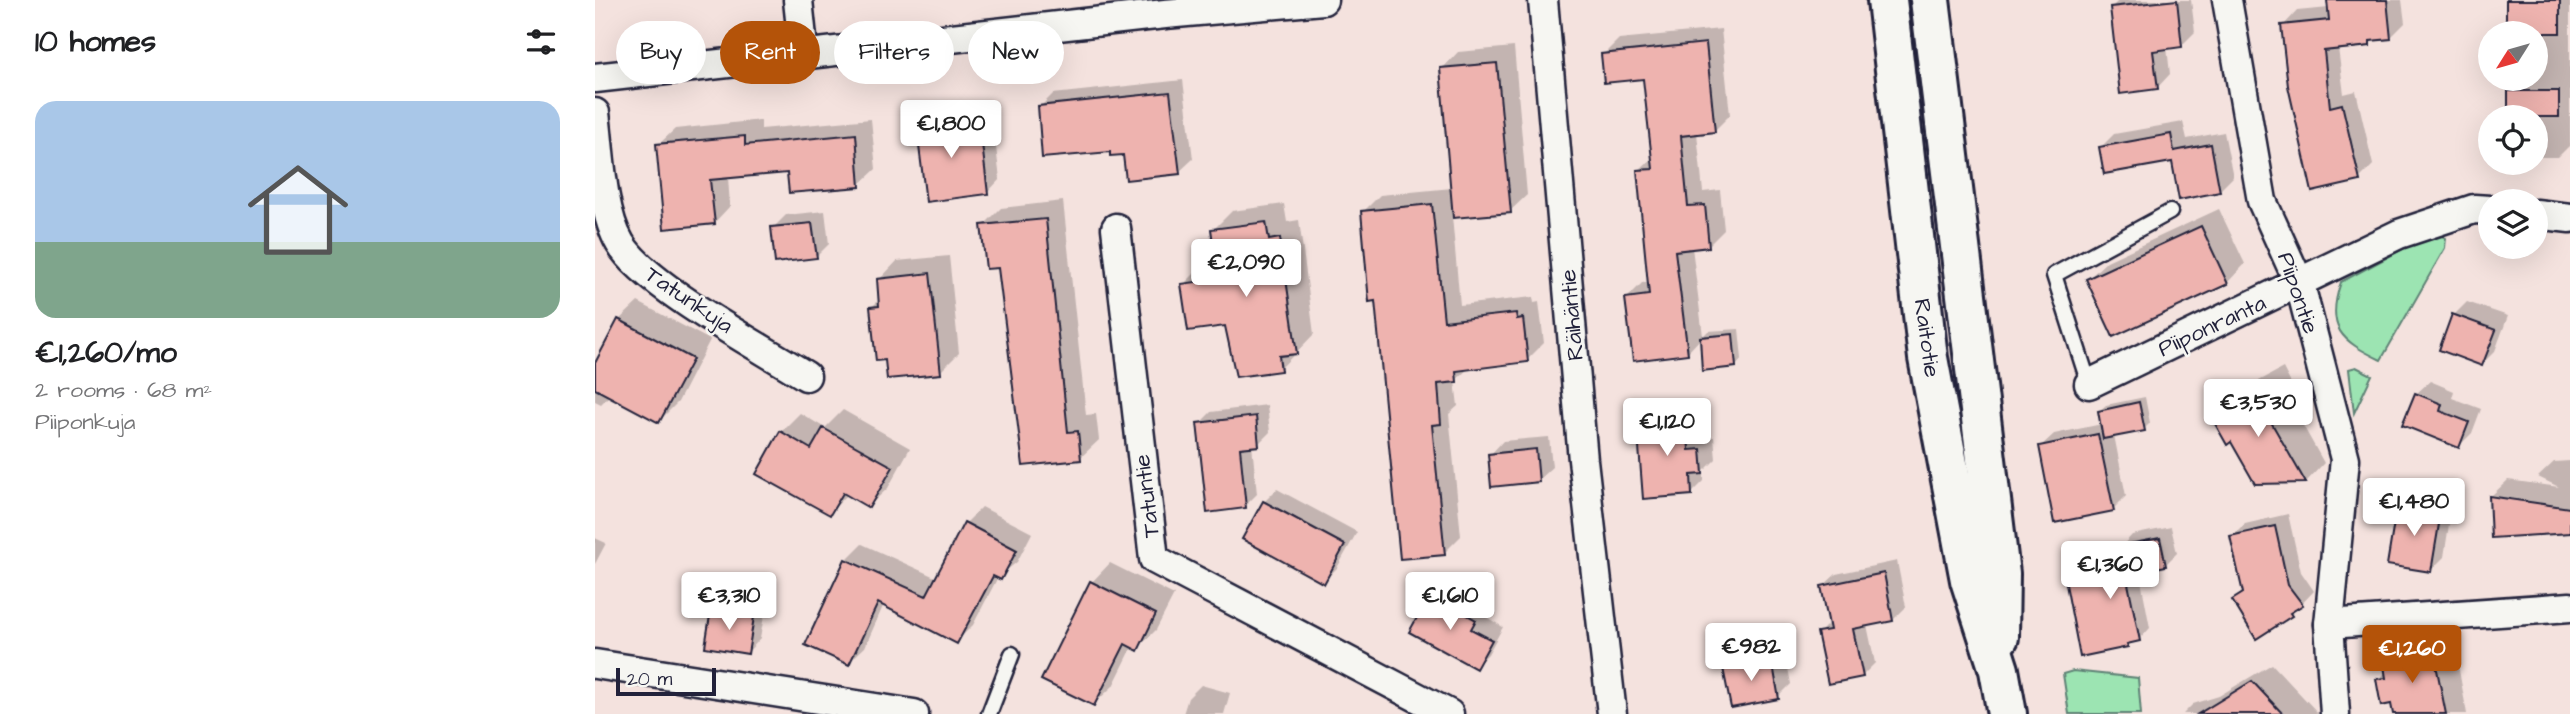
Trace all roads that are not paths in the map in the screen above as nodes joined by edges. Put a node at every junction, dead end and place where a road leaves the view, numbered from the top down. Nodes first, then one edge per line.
1 (798, 0) edge
2 (1323, 0) edge
3 (1543, 0) edge
4 (1887, 0) edge
5 (1930, 0) edge
6 (2227, 0) edge
7 (1164, 7) edge
8 (800, 21) edge
9 (820, 55) edge
10 (720, 65) edge
11 (595, 78) edge
12 (595, 113) edge
13 (2478, 209) edge
14 (2170, 212) dead end
15 (2548, 215) edge
16 (2570, 218) edge
17 (1116, 228) dead end
18 (2300, 285) junction
19 (806, 376) dead end
20 (2089, 384) joint
21 (2570, 607) edge
22 (2329, 624) junction
23 (1012, 654) dead end
24 (595, 664) edge
25 (1999, 670) junction
26 (914, 714) edge
27 (989, 714) edge
28 (1449, 714) edge
29 (1612, 714) edge
30 (2007, 714) edge
31 (2335, 714) edge

1 - 8 street
2 - 7 street
3 - 29 street, Räihäntie
4 - 25 main road, Raitotie
5 - 25 main road, Raitotie
6 - 18 street, Piipontie
7 - 9 street
10 - 11 street
12 - 19 street, Tatunkuja
13 - 18 street, Piiponranta
14 - 20 lane
15 - 16 street
17 - 28 street, Tatuntie
18 - 20 street, Piiponranta
18 - 22 street, Piipontie
21 - 22 street
22 - 31 street, Piipontie
23 - 27 lane
24 - 26 street
25 - 30 main road, Raitotie

